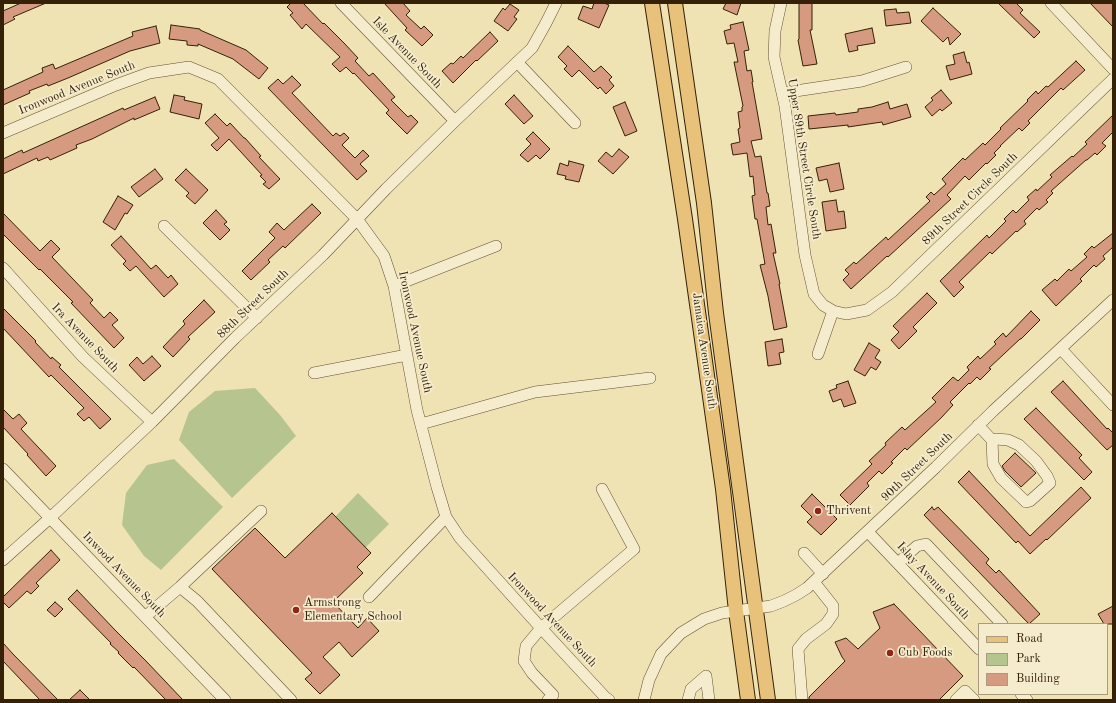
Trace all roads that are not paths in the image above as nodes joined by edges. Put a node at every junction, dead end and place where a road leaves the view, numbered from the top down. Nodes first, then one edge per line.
1 (341, 3) edge
2 (556, 3) edge
3 (652, 3) edge
4 (675, 3) edge
5 (780, 3) edge
6 (1051, 3) edge
7 (517, 62) junction
8 (906, 67) dead end
9 (1113, 69) edge
10 (1113, 80) edge
11 (782, 93) junction
12 (455, 121) junction
13 (575, 123) dead end
14 (3, 133) edge
15 (357, 219) junction
16 (164, 226) dead end
17 (496, 246) dead end
18 (3, 268) edge
19 (394, 286) junction
20 (1113, 300) edge
21 (833, 311) junction
22 (257, 318) junction
23 (1061, 349) junction
24 (818, 354) dead end
25 (407, 355) junction
26 (314, 373) dead end
27 (650, 378) dead end
28 (1113, 405) edge
29 (152, 422) junction
30 (421, 424) junction
31 (978, 425) junction
32 (992, 440) junction
33 (3, 469) edge
34 (602, 489) dead end
35 (261, 511) dead end
36 (446, 517) junction
37 (50, 518) junction
38 (868, 532) junction
39 (804, 553) dead end
40 (3, 560) edge
41 (898, 563) junction
42 (823, 574) junction
43 (814, 582) junction
44 (180, 587) junction
45 (369, 597) dead end
46 (756, 608) junction
47 (736, 611) junction
48 (146, 616) junction
49 (1001, 623) edge
50 (541, 628) junction
51 (978, 648) edge
52 (225, 700) edge
53 (291, 700) edge
54 (548, 700) edge
55 (609, 700) edge
56 (644, 700) edge
57 (688, 700) edge
58 (709, 700) edge
59 (748, 700) edge
60 (768, 700) edge
61 (802, 700) edge
62 (956, 700) edge
63 (974, 700) edge

1 - 12 street, Isle Avenue South
2 - 7 street, 88th Street South
3 - 47 main road, Jamaica Avenue South
4 - 46 main road, Jamaica Avenue South
5 - 11 street, Upper 89th Street Circle South
6 - 9 street
7 - 12 street, 88th Street South
7 - 13 street
8 - 11 street
10 - 21 street, 89th Street Circle South
11 - 21 street, Upper 89th Street Circle South
12 - 15 street, 88th Street South
14 - 15 street, Ironwood Avenue South
15 - 19 street, Ironwood Avenue South
15 - 22 street, 88th Street South
16 - 22 street
17 - 19 street
18 - 29 street, Ira Avenue South
19 - 25 street, Ironwood Avenue South
20 - 23 street, 90th Street South
21 - 24 street
22 - 29 street, 88th Street South
23 - 28 street
23 - 31 street, 90th Street South
25 - 26 street
25 - 30 street, Ironwood Avenue South
27 - 30 street
29 - 37 street, 88th Street South
30 - 36 street, Ironwood Avenue South
31 - 32 street
31 - 38 street, 90th Street South
32 - 32 street
33 - 37 street, Inwood Avenue South
34 - 50 street
35 - 44 street
36 - 45 street
36 - 50 street, Ironwood Avenue South
37 - 40 street, 88th Street South
37 - 48 street, Inwood Avenue South
38 - 41 street, Islay Avenue South
38 - 42 street, 90th Street South
39 - 42 street
41 - 49 street
41 - 51 street, Islay Avenue South
42 - 43 street, 90th Street South
43 - 46 street, 90th Street South
43 - 61 street
44 - 48 street
44 - 53 street
46 - 47 street, 90th Street South
46 - 60 main road, Jamaica Avenue South
47 - 56 street, 90th Street South
47 - 59 main road, Jamaica Avenue South
48 - 52 street, Inwood Avenue South
50 - 54 street
50 - 55 street, Ironwood Avenue South
57 - 58 street
62 - 63 street

